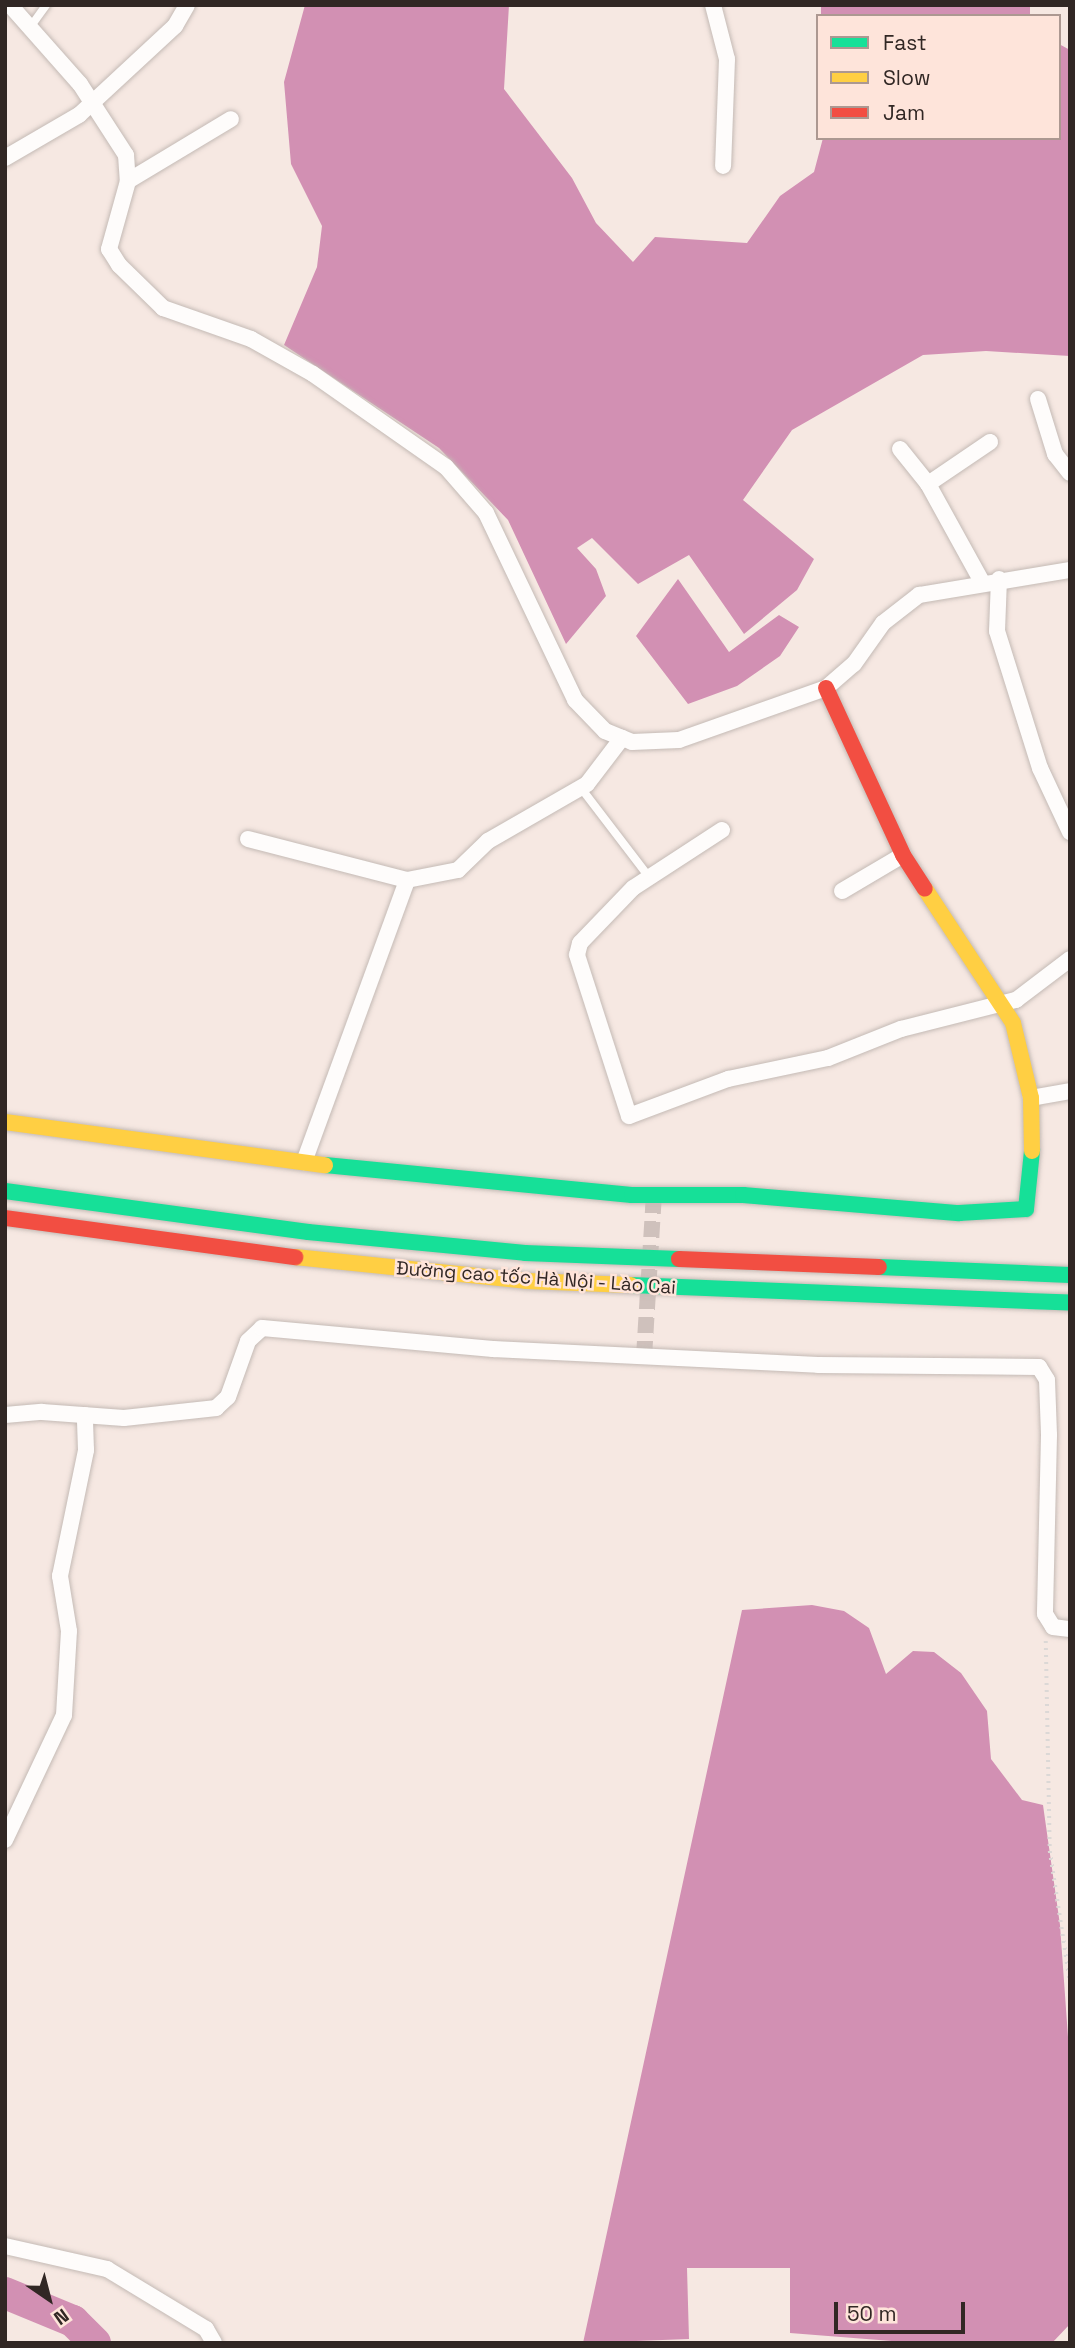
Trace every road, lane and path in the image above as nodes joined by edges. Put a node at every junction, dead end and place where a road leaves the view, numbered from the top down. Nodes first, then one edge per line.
1 (10, 5) edge
2 (47, 5) edge
3 (187, 5) edge
4 (713, 5) edge
5 (31, 26) junction
6 (92, 103) junction
7 (231, 119) dead end
8 (5, 158) edge
9 (723, 166) dead end
10 (128, 181) junction
11 (1038, 399) dead end
12 (990, 442) dead end
13 (901, 449) dead end
14 (1070, 473) edge
15 (928, 484) junction
16 (1070, 570) edge
17 (990, 580) junction
18 (826, 688) junction
19 (622, 738) junction
20 (582, 788) junction
21 (722, 830) dead end
22 (1070, 832) edge
23 (248, 839) dead end
24 (903, 855) junction
25 (649, 877) junction
26 (407, 880) junction
27 (842, 891) dead end
28 (1070, 959) edge
29 (1001, 1004) junction
30 (1070, 1091) edge
31 (1031, 1098) junction
32 (5, 1122) edge
33 (303, 1162) junction
34 (5, 1191) edge
35 (5, 1218) edge
36 (1070, 1275) edge
37 (1070, 1303) edge
38 (5, 1415) edge
39 (85, 1415) junction
40 (1045, 1614) junction
41 (1070, 1629) edge
42 (5, 1840) edge
43 (1070, 1981) edge
44 (5, 2246) edge
45 (214, 2343) edge

1 - 5 street
2 - 5 lane
3 - 6 street
4 - 9 street
5 - 6 street
6 - 8 street
6 - 10 street
7 - 10 street
10 - 19 street
11 - 14 street
12 - 15 street
13 - 15 street
15 - 17 street
16 - 17 street
17 - 18 street
17 - 22 street
18 - 19 street
18 - 24 main road
19 - 20 street
20 - 25 lane
20 - 26 street
21 - 25 street
23 - 26 street
24 - 27 street
24 - 29 main road
25 - 29 street
26 - 33 street
28 - 29 street
29 - 31 main road
30 - 31 street
31 - 33 main road
32 - 33 main road
34 - 36 main road, Đường cao tốc Hà Nội - Lào Cai
35 - 37 main road, Đường cao tốc Hà Nội - Lào Cai
38 - 39 street
39 - 40 street
39 - 42 street
40 - 41 street
40 - 43 path
44 - 45 street

